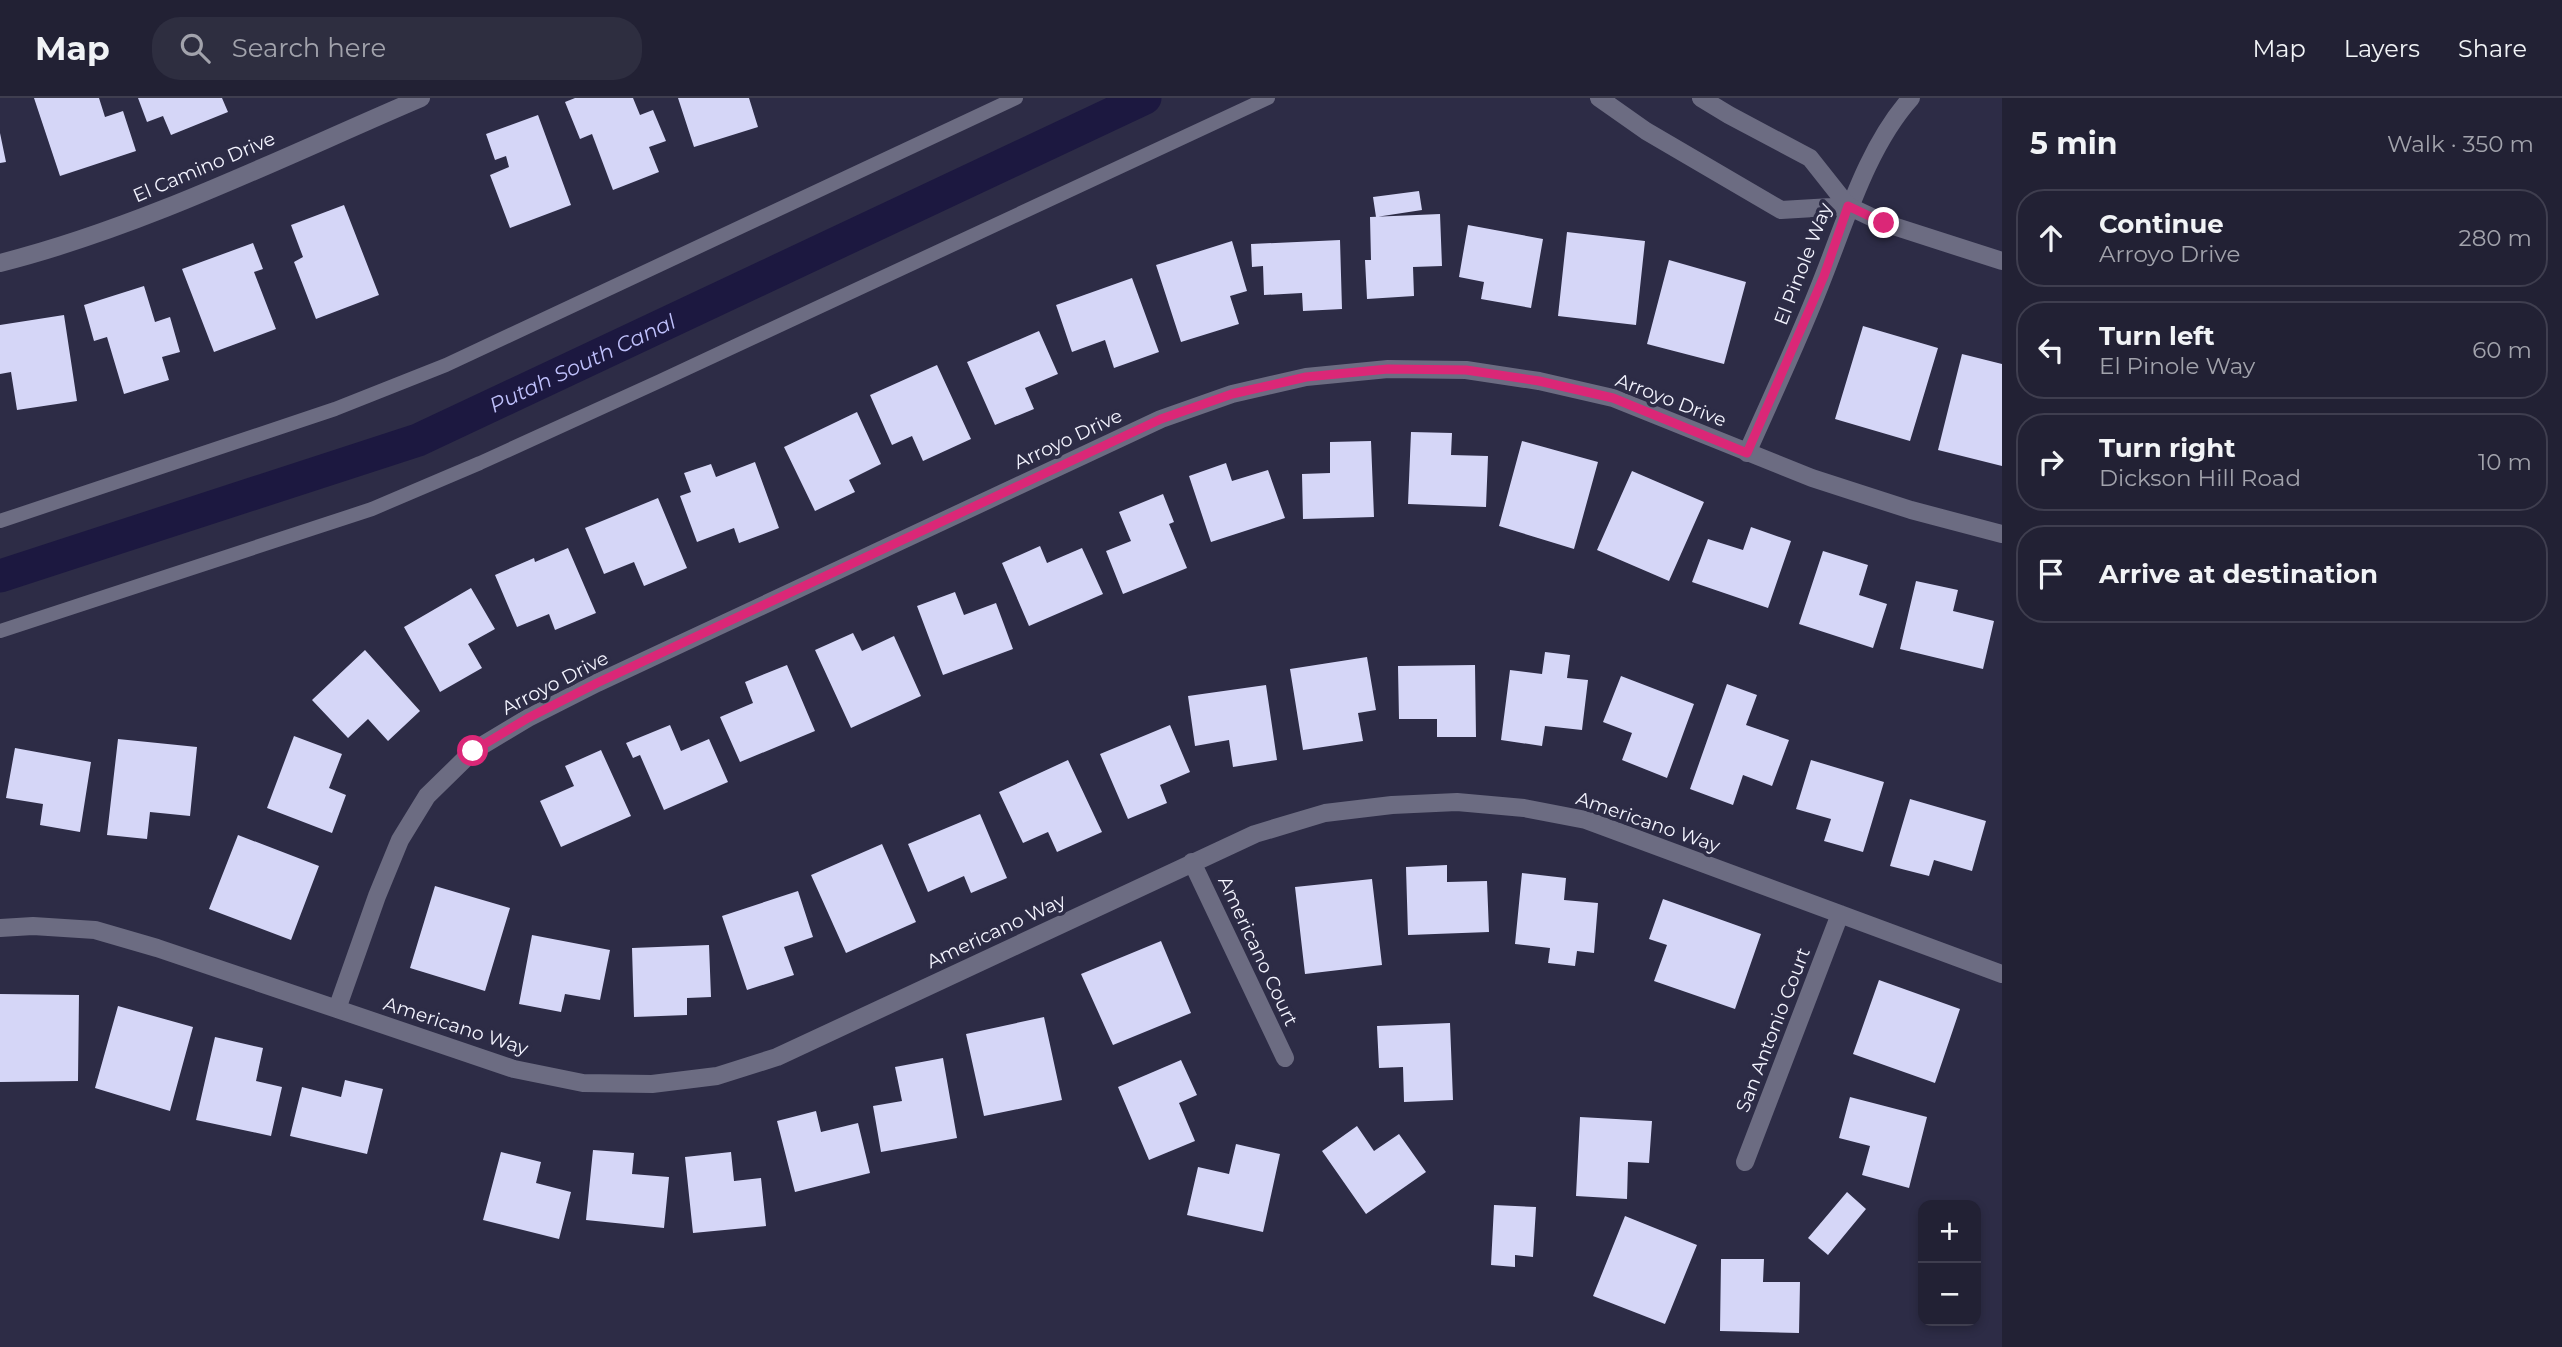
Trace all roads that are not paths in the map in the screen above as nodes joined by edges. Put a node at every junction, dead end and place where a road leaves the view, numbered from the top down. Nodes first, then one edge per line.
1 (421, 98) edge
2 (1016, 98) edge
3 (1268, 98) edge
4 (1599, 98) edge
5 (1701, 98) edge
6 (1911, 98) edge
7 (1848, 206) junction
8 (2002, 261) edge
9 (0, 262) edge
10 (1747, 453) junction
11 (0, 521) edge
12 (2002, 534) edge
13 (0, 631) edge
14 (1192, 862) junction
15 (1840, 914) junction
16 (0, 928) edge
17 (2002, 974) edge
18 (337, 1009) junction
19 (1285, 1058) dead end
20 (1745, 1162) dead end

1 - 9 street, El Camino Drive
2 - 11 lane
3 - 13 lane
4 - 7 street
5 - 7 street
6 - 7 street, El Pinole Way
7 - 8 street
7 - 10 street, El Pinole Way
10 - 12 street, Arroyo Drive
10 - 18 street, Arroyo Drive
14 - 15 street, Americano Way
14 - 18 street, Americano Way
14 - 19 street, Americano Court
15 - 17 street, Americano Way
15 - 20 street, San Antonio Court
16 - 18 street, Americano Way

